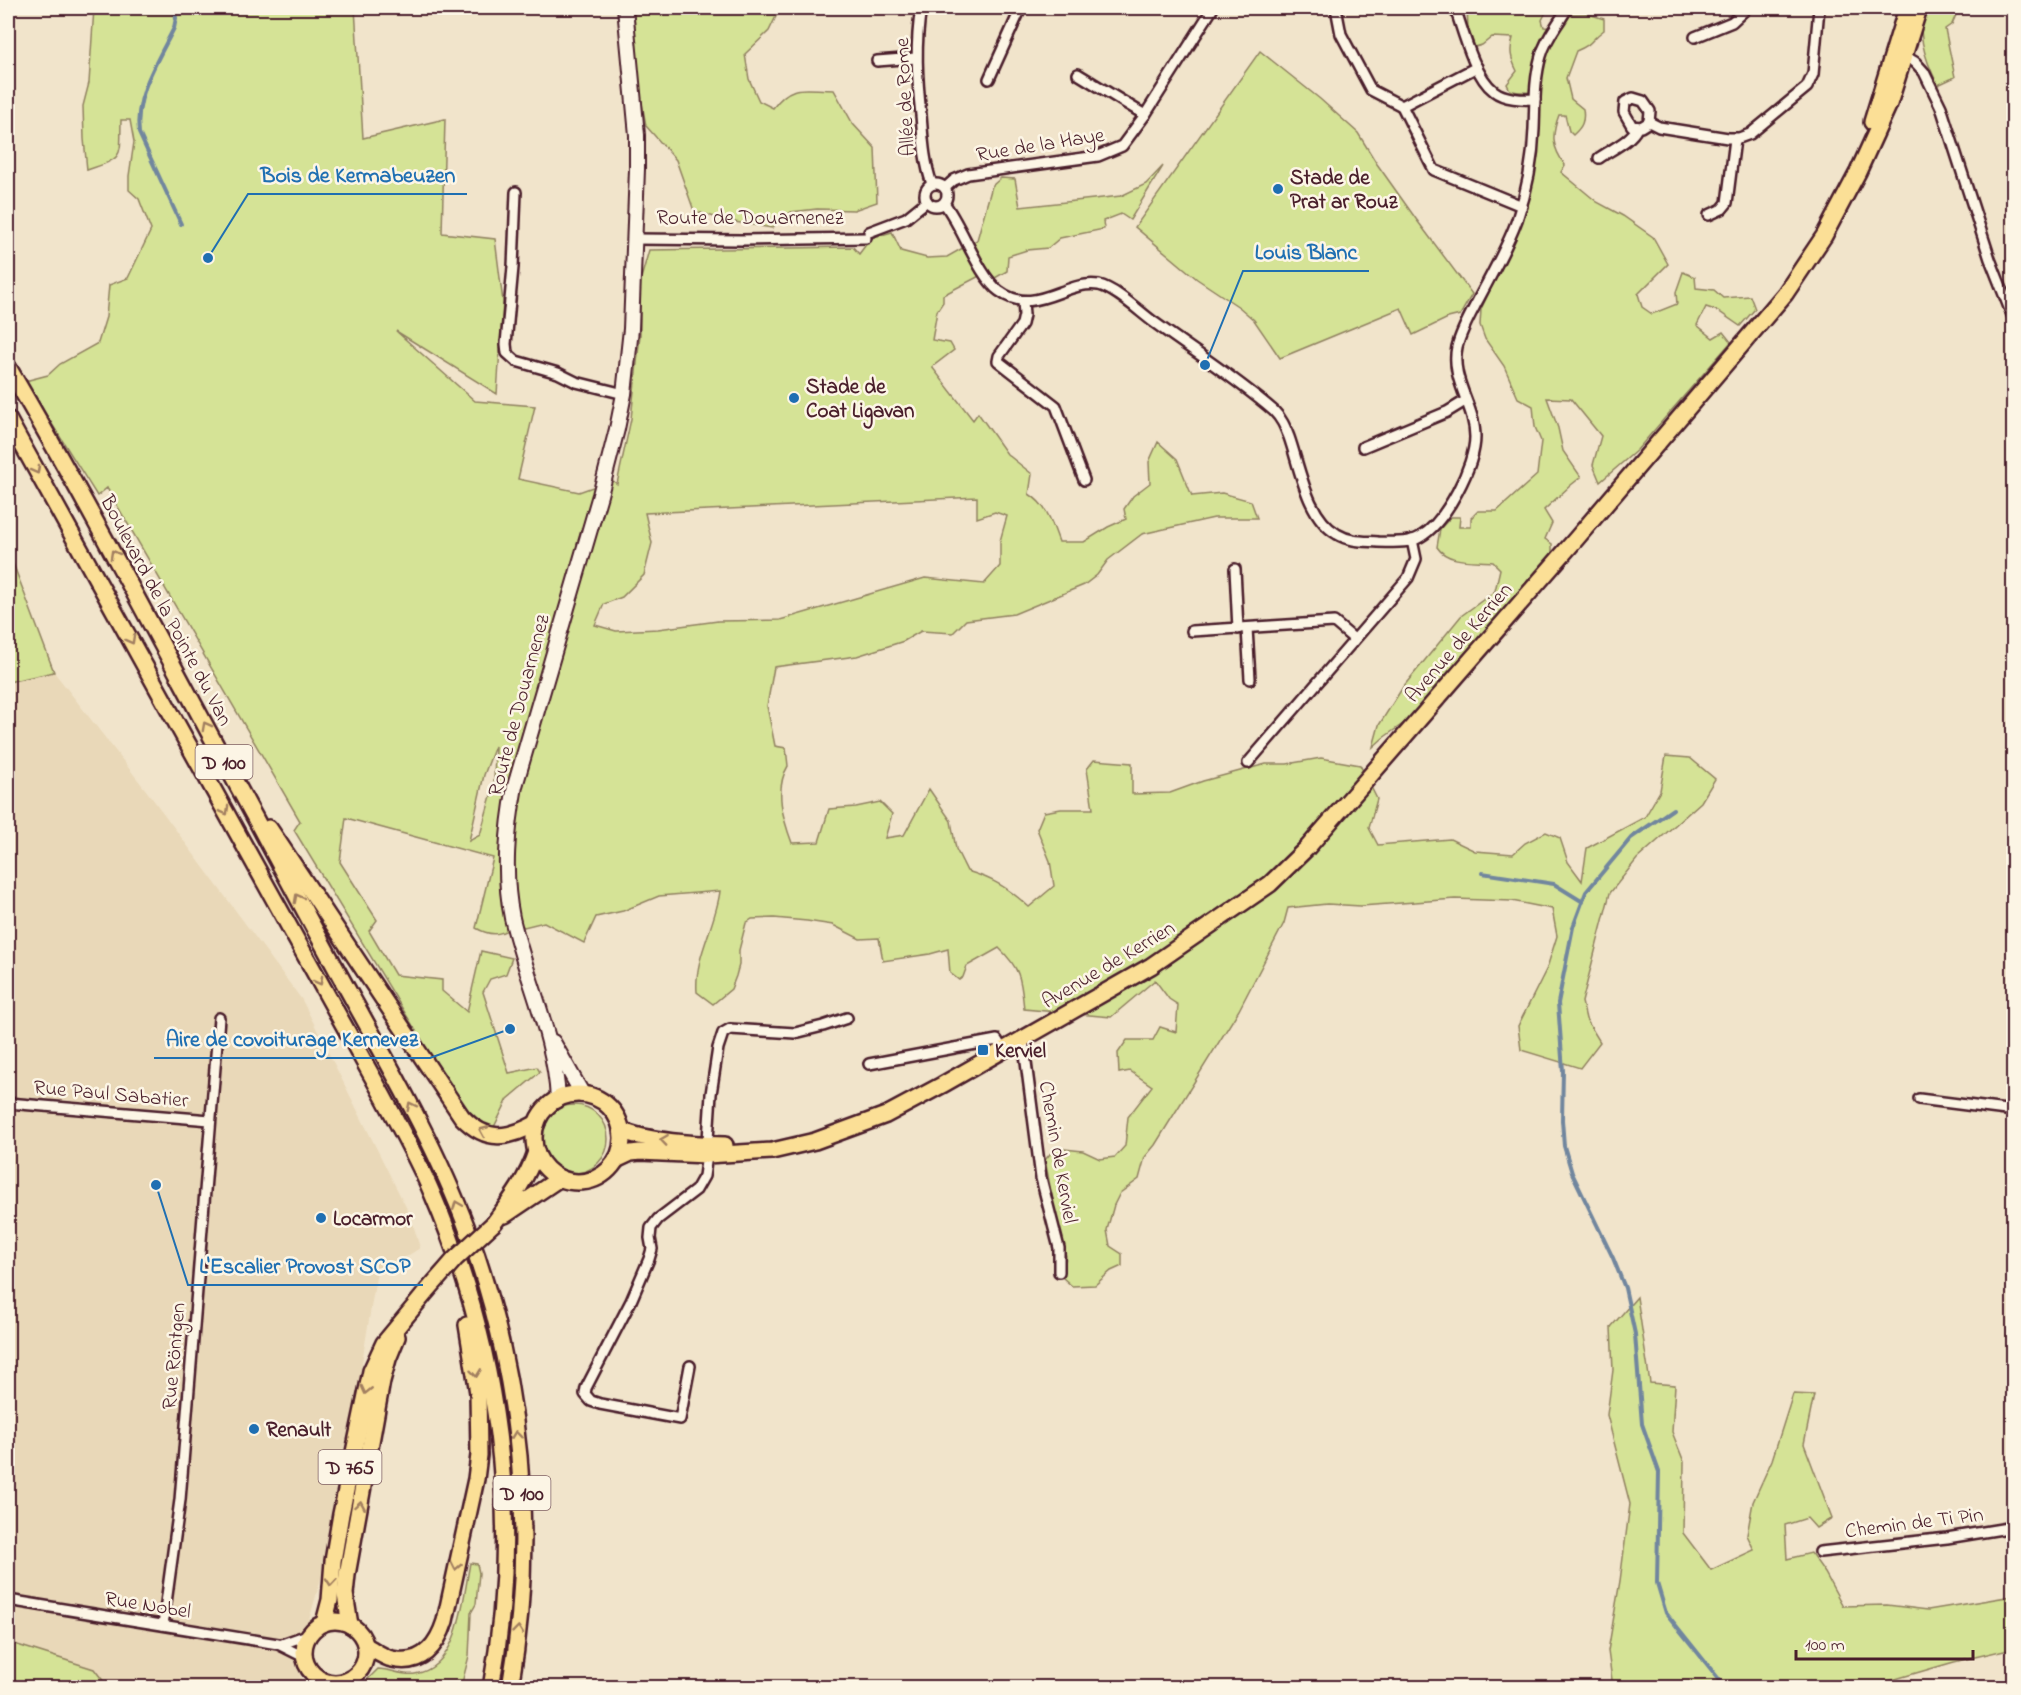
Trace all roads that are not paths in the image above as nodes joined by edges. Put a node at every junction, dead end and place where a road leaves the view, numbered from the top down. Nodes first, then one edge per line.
1 (625, 8) edge
2 (921, 8) edge
3 (1021, 8) edge
4 (1213, 8) edge
5 (1336, 8) edge
6 (1455, 8) edge
7 (1747, 8) edge
8 (1819, 8) edge
9 (1907, 8) edge
10 (1919, 8) edge
11 (1568, 9) edge
12 (1695, 37) dead end
13 (1899, 54) junction
14 (916, 58) junction
15 (878, 62) dead end
16 (1477, 67) junction
17 (1078, 74) dead end
18 (989, 79) dead end
19 (1535, 99) junction
20 (1402, 106) junction
21 (1145, 115) junction
22 (1649, 122) junction
23 (1636, 128) junction
24 (1735, 139) junction
25 (1599, 158) dead end
26 (932, 184) junction
27 (945, 188) junction
28 (516, 192) dead end
29 (927, 201) junction
30 (944, 203) junction
31 (1522, 206) junction
32 (1708, 214) dead end
33 (635, 239) junction
34 (1023, 301) junction
35 (2012, 314) edge
36 (8, 367) edge
37 (624, 394) junction
38 (1466, 401) junction
39 (1287, 408) dead end
40 (8, 418) edge
41 (1280, 418) junction
42 (1363, 447) dead end
43 (1084, 480) dead end
44 (1412, 540) junction
45 (1235, 569) dead end
46 (1242, 628) junction
47 (1192, 630) dead end
48 (1354, 639) junction
49 (1250, 680) dead end
50 (1248, 763) dead end
51 (235, 782) junction
52 (219, 1018) dead end
53 (848, 1018) dead end
54 (546, 1029) junction
55 (1023, 1039) junction
56 (1003, 1050) junction
57 (869, 1064) dead end
58 (583, 1095) junction
59 (558, 1099) junction
60 (1919, 1099) dead end
61 (8, 1102) edge
62 (2013, 1111) edge
63 (210, 1120) junction
64 (537, 1123) junction
65 (621, 1130) junction
66 (708, 1150) junction
67 (536, 1152) junction
68 (616, 1160) junction
69 (560, 1178) junction
70 (433, 1194) junction
71 (494, 1223) junction
72 (1059, 1272) dead end
73 (403, 1322) junction
74 (690, 1366) dead end
75 (2013, 1527) edge
76 (1820, 1552) dead end
77 (8, 1599) edge
78 (324, 1623) junction
79 (163, 1624) junction
80 (350, 1625) junction
81 (310, 1634) junction
82 (282, 1644) junction
83 (366, 1646) junction
84 (307, 1663) junction
85 (8, 1685) edge
86 (333, 1686) edge
87 (19, 1688) edge
88 (310, 1688) edge
89 (491, 1688) edge
90 (510, 1688) edge

1 - 33 main road, Route de Douarnenez
2 - 14 street, Allée de Rome
3 - 18 street
4 - 21 street, Rue de la Haye
5 - 20 street
6 - 16 street
7 - 12 street
8 - 24 street
9 - 13 main road, Avenue de Kerrien
10 - 13 main road, Avenue de Kerrien
11 - 19 street
13 - 35 street
13 - 55 main road, Avenue de Kerrien
14 - 15 street
14 - 26 street, Allée de Rome
16 - 19 street
16 - 20 street
17 - 21 street
19 - 31 street
20 - 31 street
21 - 27 street, Rue de la Haye
22 - 23 street
22 - 23 street
22 - 24 street
23 - 25 street
24 - 32 street
26 - 27 street
26 - 29 street
27 - 30 street
28 - 37 street
29 - 30 street
29 - 33 street, Route de Douarnenez
30 - 34 street
31 - 38 street
33 - 37 main road, Route de Douarnenez
34 - 41 street
34 - 43 street
51 -> 36 main road, Boulevard de la Pointe du Van / D 100
37 - 54 main road, Route de Douarnenez
38 - 42 street
38 - 44 street
39 - 41 street
40 -> 70 main road, D 100
41 - 44 street
44 - 48 street
45 - 46 street
46 - 47 street
46 - 48 street
46 - 49 street
48 - 50 street
64 -> 51 main road
90 -> 51 main road, Boulevard de la Pointe du Van / D 100
52 - 63 street, Rue Röntgen
53 - 66 street
54 - 58 main road, Route de Douarnenez
54 - 59 main road, Route de Douarnenez
55 - 56 main road, Avenue de Kerrien
55 - 72 street, Chemin de Kerviel
56 - 57 street
56 - 66 main road, Avenue de Kerrien
58 - 59 main road
58 - 65 main road
59 - 64 main road
60 - 62 street
61 - 63 street, Rue Paul Sabatier
63 - 79 street, Rue Röntgen
64 - 67 main road
66 -> 65 main road, Avenue de Kerrien
65 - 68 main road
66 - 68 main road, Avenue de Kerrien
66 - 74 street
67 - 69 main road
67 - 71 main road, D 765
68 - 69 main road
69 - 71 main road, D 765
70 -> 83 main road
70 - 89 main road, D 100
71 - 73 main road, D 765, bridge
73 -> 78 main road, D 765
80 -> 73 main road, D 765
75 - 76 street, Chemin de Ti Pin
77 - 79 street, Rue Nobel
78 - 80 main road
78 - 81 main road
79 - 82 street, Rue Nobel
80 - 83 main road
81 - 82 street, Rue Nobel
81 - 84 main road
82 - 84 street, Rue Nobel
83 - 86 main road
84 - 86 main road
84 - 88 main road
85 - 87 street

